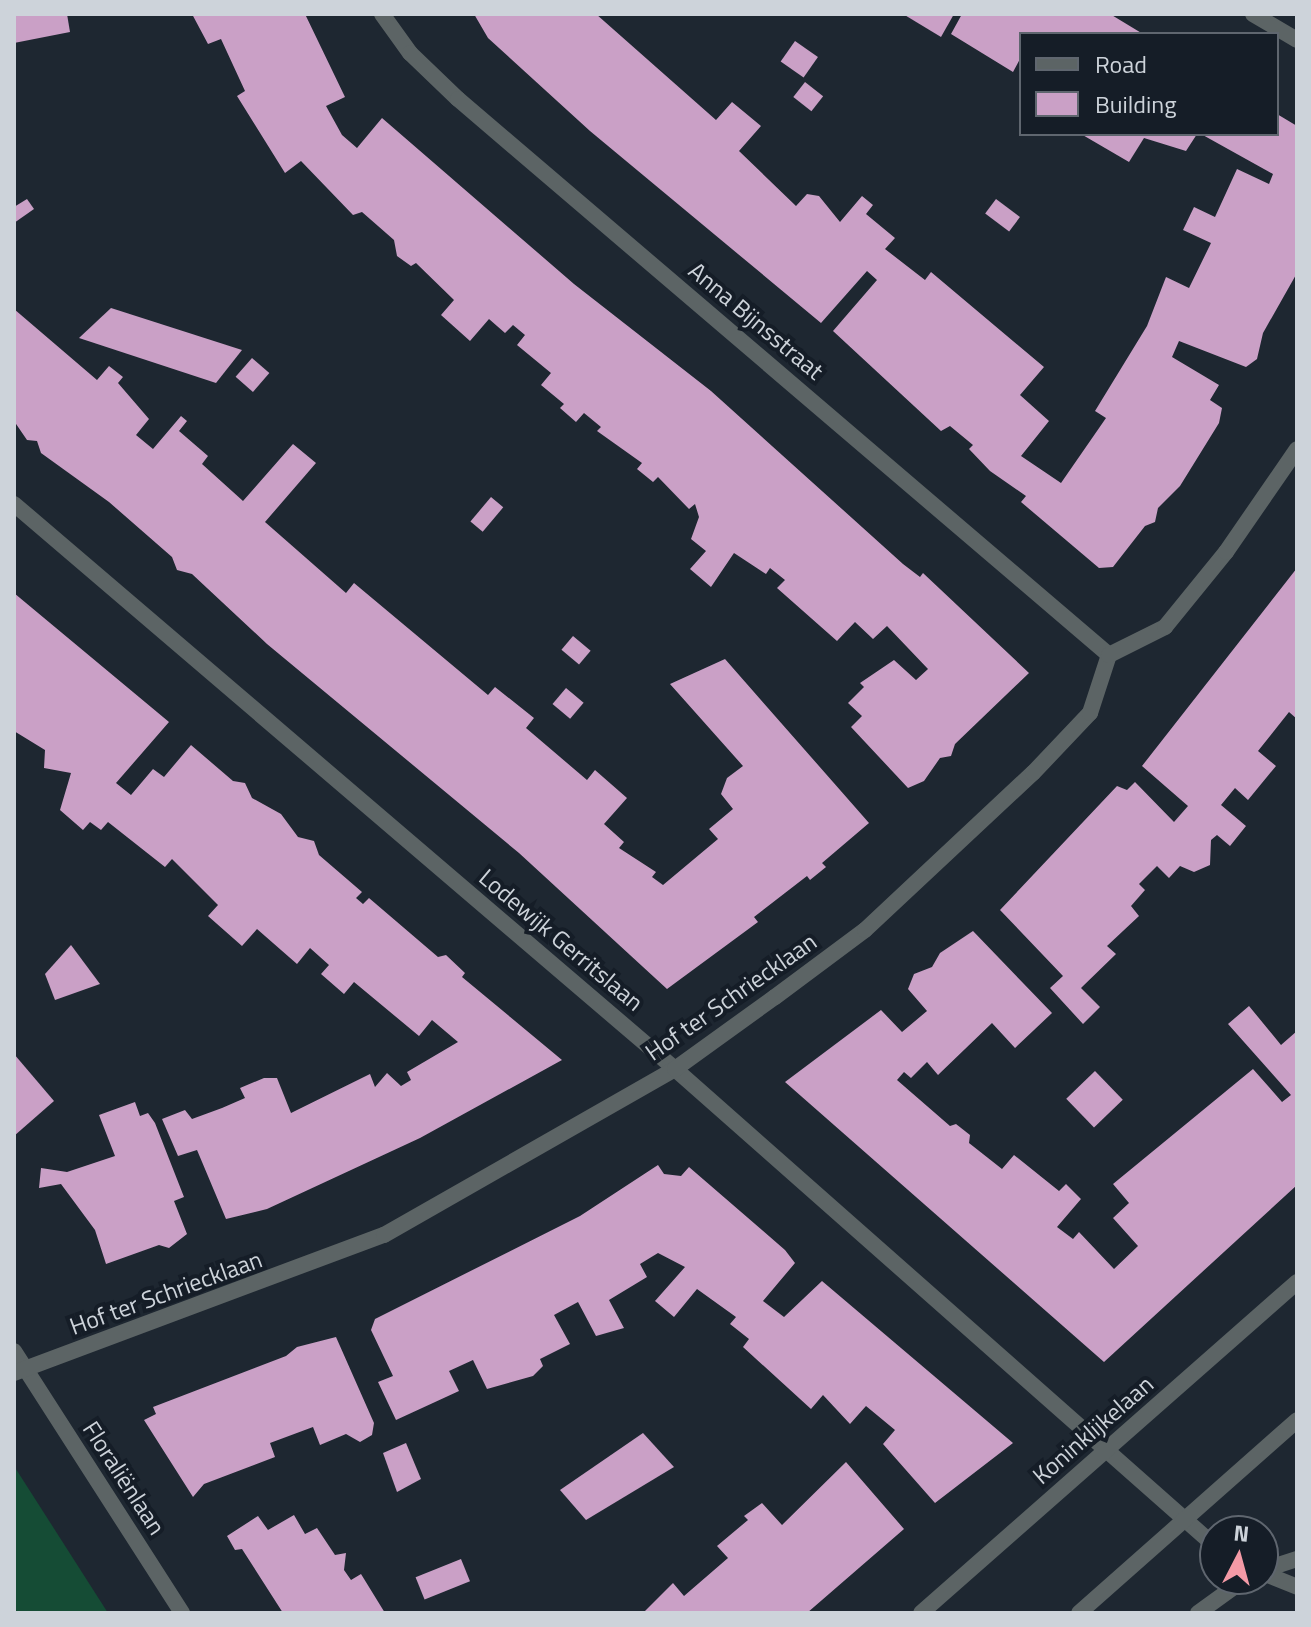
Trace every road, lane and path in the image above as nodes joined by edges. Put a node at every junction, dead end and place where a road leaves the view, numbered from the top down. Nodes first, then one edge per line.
1 (382, 14) edge
2 (1253, 14) edge
3 (1297, 40) edge
4 (1297, 449) edge
5 (14, 504) edge
6 (1109, 655) junction
7 (675, 1069) junction
8 (1297, 1282) edge
9 (14, 1351) edge
10 (20, 1371) edge
11 (1297, 1420) edge
12 (1106, 1451) junction
13 (1184, 1521) junction
14 (1199, 1533) edge
15 (1223, 1595) edge
16 (182, 1613) edge
17 (921, 1613) edge
18 (1079, 1613) edge
19 (1198, 1613) edge

1 - 6 street, Anna Bijnsstraat
2 - 3 street
4 - 6 street
5 - 7 street, Lodewijk Gerritslaan
6 - 7 street, Hof ter Schriecklaan
7 - 10 street, Hof ter Schriecklaan
7 - 12 street, Lodewijk Gerritslaan
8 - 12 street, Koninklijkelaan
9 - 10 street, Floraliënlaan
10 - 16 street, Floraliënlaan
11 - 13 street
12 - 13 street, Lodewijk Gerritslaan
12 - 17 street, Koninklijkelaan
13 - 14 street, Lodewijk Gerritslaan
13 - 18 street
15 - 19 street

